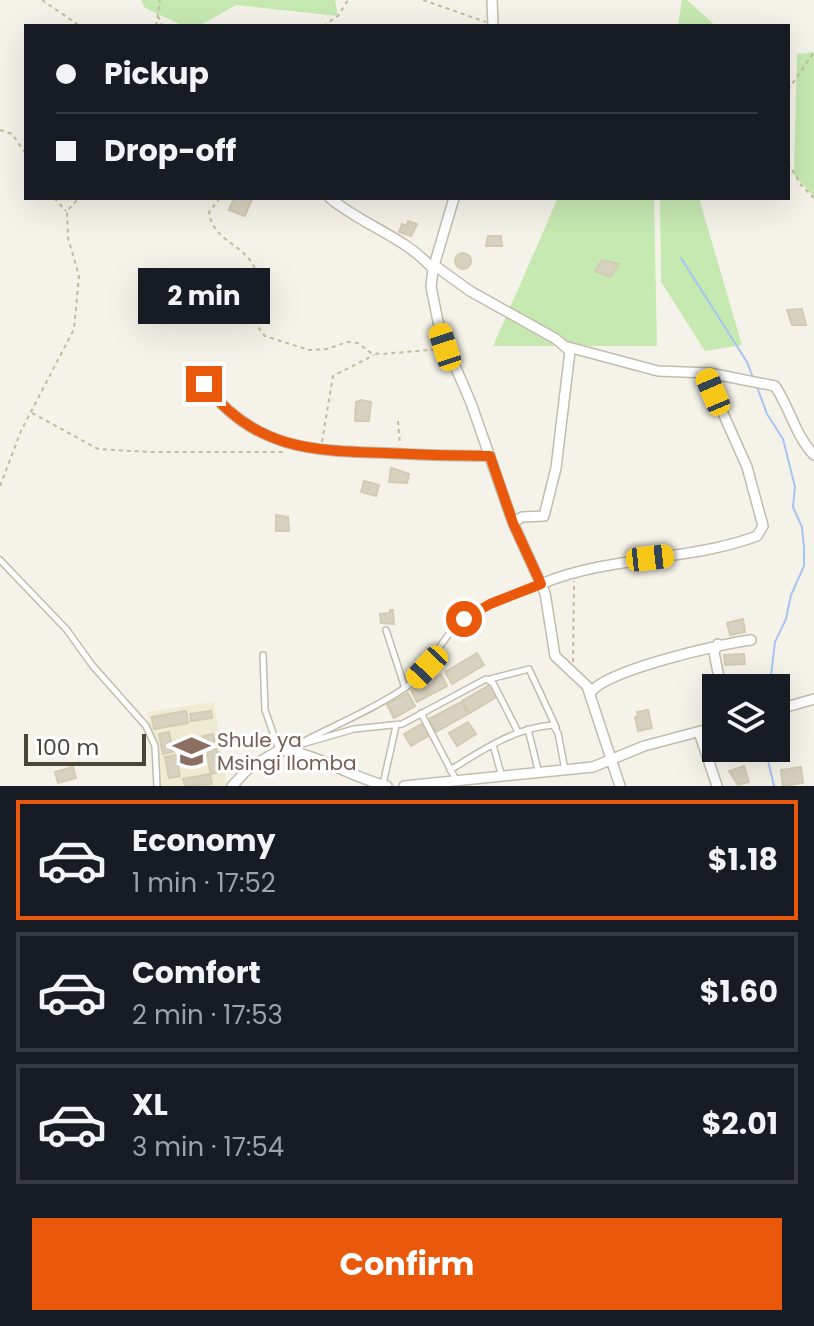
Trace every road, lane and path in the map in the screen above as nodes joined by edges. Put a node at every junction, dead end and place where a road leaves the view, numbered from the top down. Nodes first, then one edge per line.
1 (42, 0) edge
2 (160, 0) edge
3 (348, 0) edge
4 (423, 0) edge
5 (492, 0) edge
6 (157, 16) junction
7 (77, 24) edge
8 (156, 24) edge
9 (161, 24) edge
10 (326, 24) edge
11 (489, 24) edge
12 (494, 24) edge
13 (814, 52) edge
14 (790, 87) edge
15 (0, 130) edge
16 (24, 151) edge
17 (790, 166) edge
18 (814, 198) edge
19 (56, 200) edge
20 (77, 200) edge
21 (218, 200) edge
22 (333, 200) edge
23 (453, 200) edge
24 (67, 211) junction
25 (433, 267) junction
26 (445, 347) junction
27 (568, 347) junction
28 (376, 354) junction
29 (705, 373) junction
30 (204, 384) dead end
31 (31, 413) junction
32 (398, 421) dead end
33 (306, 449) junction
34 (321, 451) junction
35 (400, 454) junction
36 (814, 455) edge
37 (490, 456) junction
38 (0, 463) edge
39 (7, 464) junction
40 (0, 486) edge
41 (513, 523) junction
42 (0, 560) edge
43 (574, 571) junction
44 (541, 584) junction
45 (386, 630) dead end
46 (751, 640) dead end
47 (718, 644) junction
48 (263, 655) dead end
49 (573, 674) junction
50 (718, 674) edge
51 (489, 679) junction
52 (405, 688) junction
53 (590, 693) junction
54 (814, 699) edge
55 (790, 706) edge
56 (421, 713) junction
57 (396, 726) junction
58 (556, 727) junction
59 (528, 729) junction
60 (702, 731) edge
61 (518, 732) junction
62 (699, 732) junction
63 (297, 745) junction
64 (493, 745) junction
65 (279, 750) junction
66 (611, 759) junction
67 (450, 770) junction
68 (565, 770) junction
69 (539, 774) junction
70 (502, 777) junction
71 (456, 780) junction
72 (157, 786) edge
73 (232, 786) edge
74 (385, 786) edge
75 (404, 786) edge
76 (620, 786) edge
77 (717, 786) edge

1 - 7 path
2 - 6 path
3 - 10 path
4 - 11 path
5 - 12 street
6 - 8 path
6 - 9 path
13 - 14 path
15 - 16 path
17 - 18 path
19 - 24 path
20 - 24 path
21 - 28 path
22 - 25 street
23 - 25 street
24 - 31 path
25 - 26 street
25 - 27 street
26 - 28 path
26 - 37 street
27 - 29 street
27 - 41 street
28 - 34 path
29 - 36 street
29 - 43 street
30 - 33 street
31 - 33 path
31 - 39 path
32 - 35 path
33 - 34 street
34 - 35 street
35 - 37 street
37 - 41 street
38 - 39 path
39 - 40 path
41 - 44 street
42 - 72 lane
43 - 44 street
43 - 49 path
44 - 49 street
44 - 52 lane
45 - 52 lane
46 - 47 street
47 - 50 street
47 - 53 street
48 - 65 lane
49 - 53 street
51 - 56 lane
51 - 58 lane
51 - 61 lane
52 - 63 lane
53 - 66 street
54 - 55 street
56 - 57 lane
56 - 67 lane
57 - 63 lane
57 - 74 lane
58 - 59 lane
58 - 68 lane
59 - 61 lane
59 - 69 lane
60 - 62 street
61 - 64 lane
62 - 66 street
62 - 77 street
63 - 65 lane
64 - 67 lane
64 - 70 lane
65 - 73 street
65 - 74 street
66 - 68 street
66 - 76 street
67 - 71 lane
68 - 69 street
69 - 70 street
70 - 71 street
71 - 75 street

